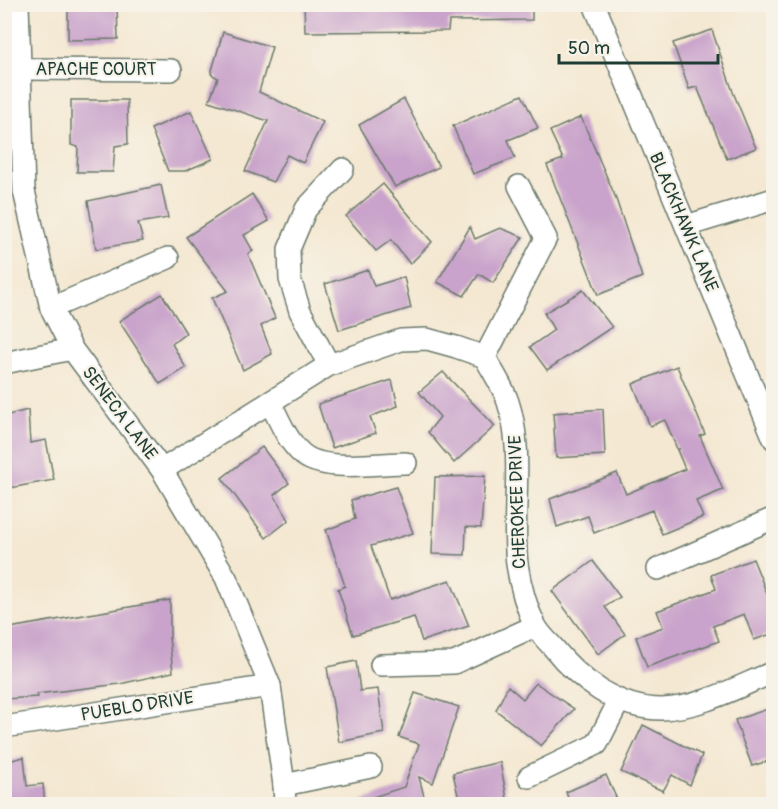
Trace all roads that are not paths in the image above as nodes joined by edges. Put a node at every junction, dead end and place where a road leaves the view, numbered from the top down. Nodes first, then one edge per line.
1 (18, 4) edge
2 (594, 4) edge
3 (11, 31) edge
4 (22, 69) junction
5 (171, 70) dead end
6 (342, 170) dead end
7 (519, 186) dead end
8 (774, 199) edge
9 (686, 226) junction
10 (168, 258) dead end
11 (51, 308) junction
12 (72, 349) junction
13 (485, 357) junction
14 (4, 363) edge
15 (329, 365) junction
16 (270, 402) junction
17 (774, 439) edge
18 (406, 463) dead end
19 (162, 470) junction
20 (774, 518) edge
21 (658, 569) dead end
22 (535, 626) junction
23 (381, 665) dead end
24 (774, 672) edge
25 (270, 686) junction
26 (619, 701) junction
27 (4, 727) edge
28 (371, 767) dead end
29 (529, 777) dead end
30 (284, 794) edge

1 - 3 street, SENECA LANE
2 - 9 street, BLACKHAWK LANE
3 - 4 street, SENECA LANE
4 - 5 street, APACHE COURT
4 - 11 street, SENECA LANE
6 - 15 street
7 - 13 street
8 - 9 street
9 - 17 street, BLACKHAWK LANE
10 - 11 street
11 - 12 street, SENECA LANE
12 - 14 street
12 - 19 street, SENECA LANE
13 - 15 street
13 - 22 street, CHEROKEE DRIVE
15 - 16 street
16 - 18 street
16 - 19 street
19 - 25 street, SENECA LANE
20 - 21 street
22 - 23 street
22 - 26 street, CHEROKEE DRIVE
24 - 26 street, CHEROKEE DRIVE
25 - 27 street, PUEBLO DRIVE
25 - 30 street, SENECA LANE
26 - 29 street
28 - 30 street

